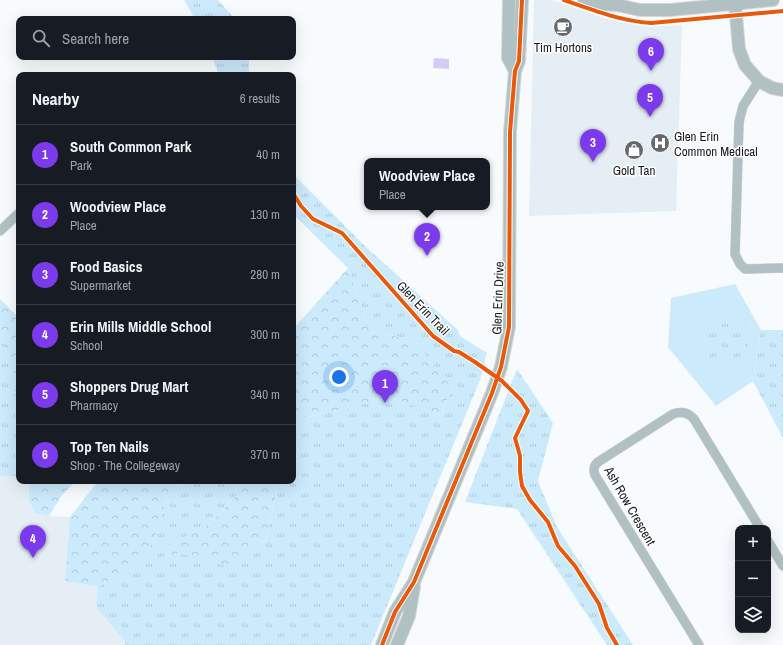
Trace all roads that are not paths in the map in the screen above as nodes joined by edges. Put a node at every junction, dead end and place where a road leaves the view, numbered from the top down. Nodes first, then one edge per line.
1 (509, 0) edge
2 (522, 0) edge
3 (584, 0) edge
4 (773, 0) edge
5 (735, 2) edge
6 (614, 3) edge
7 (514, 71) junction
8 (759, 81) junction
9 (783, 90) edge
10 (16, 216) edge
11 (0, 231) edge
12 (783, 268) edge
13 (758, 525) edge
14 (771, 546) edge
15 (783, 566) edge
16 (414, 582) junction
17 (382, 645) edge
18 (397, 645) edge
19 (699, 645) edge

1 - 7 street, Glen Erin Drive
2 - 7 street, Glen Erin Drive
3 - 6 street
4 - 5 street
5 - 6 street
5 - 8 street
7 - 16 street, Glen Erin Drive
8 - 9 street
8 - 12 street
10 - 11 street
13 - 19 street, Ash Row Crescent
14 - 15 street
16 - 17 street, Glen Erin Drive
16 - 18 street, Glen Erin Drive

